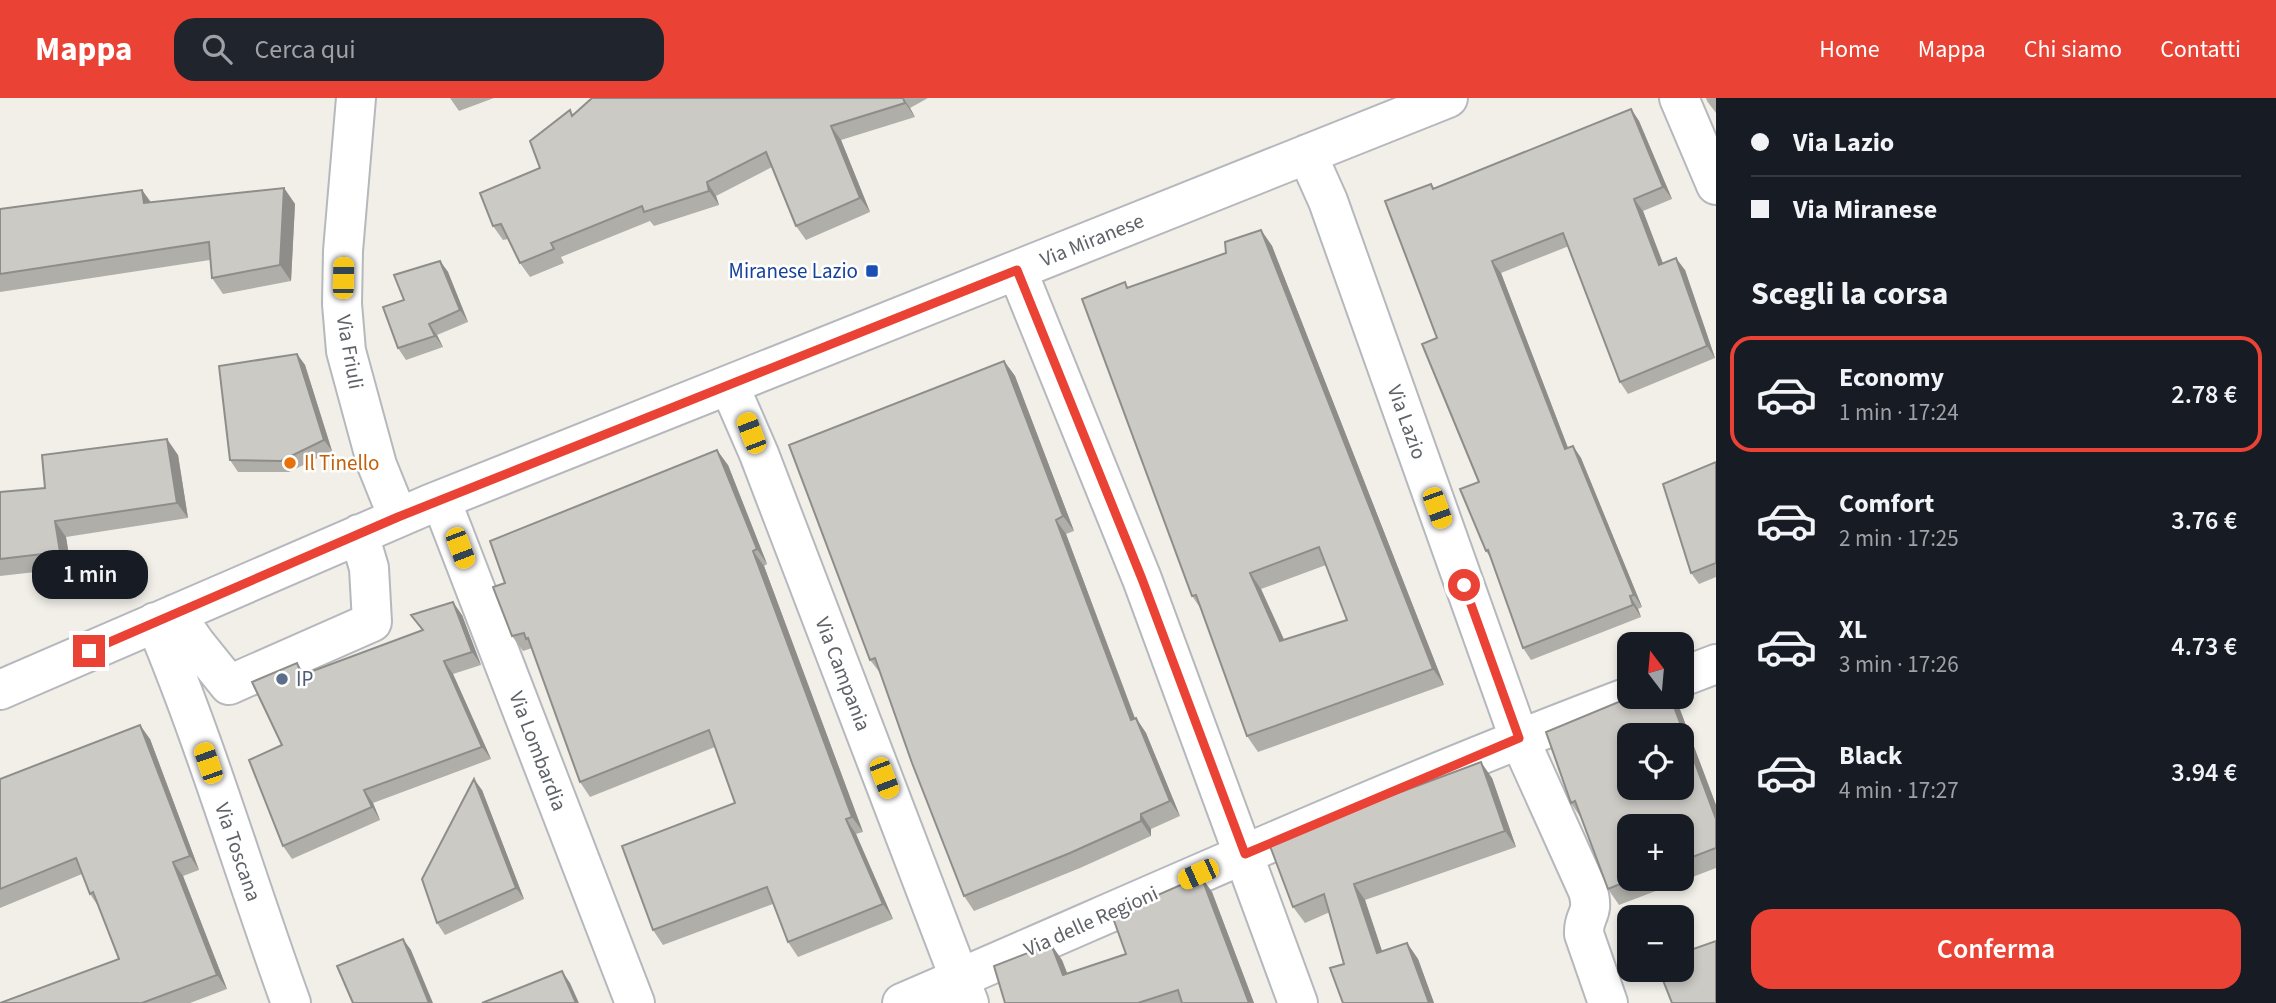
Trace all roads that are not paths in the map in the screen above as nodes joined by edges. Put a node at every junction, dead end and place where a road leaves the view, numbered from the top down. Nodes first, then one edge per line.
1 (356, 98) edge
2 (1448, 98) edge
3 (1679, 98) edge
4 (1307, 154) junction
5 (1716, 185) edge
6 (1017, 270) junction
7 (729, 385) junction
8 (441, 500) junction
9 (398, 517) junction
10 (359, 534) junction
11 (165, 618) junction
12 (1716, 664) edge
13 (1694, 672) edge
14 (0, 690) edge
15 (1617, 701) edge
16 (1519, 738) junction
17 (1245, 854) junction
18 (965, 990) edge
19 (291, 1003) edge
20 (635, 1003) edge
21 (902, 1003) edge
22 (1298, 1003) edge
23 (1608, 1003) edge

1 - 9 street, Via Friuli
2 - 4 street, Via Miranese
3 - 5 street
4 - 6 street, Via Miranese
4 - 16 street, Via Lazio
6 - 7 street, Via Miranese
6 - 17 street
7 - 8 street, Via Miranese
7 - 18 street, Via Campania
8 - 9 street, Via Miranese
8 - 20 street, Via Lombardia
9 - 10 street, Via Miranese
10 - 11 street, Via Miranese
10 - 11 street
11 - 14 street, Via Miranese
11 - 19 street, Via Toscana
12 - 13 street
15 - 16 street, Via delle Regioni
16 - 17 street, Via delle Regioni
16 - 23 street, Via Lazio
17 - 18 street, Via delle Regioni
17 - 22 street
18 - 21 street, Via delle Regioni

